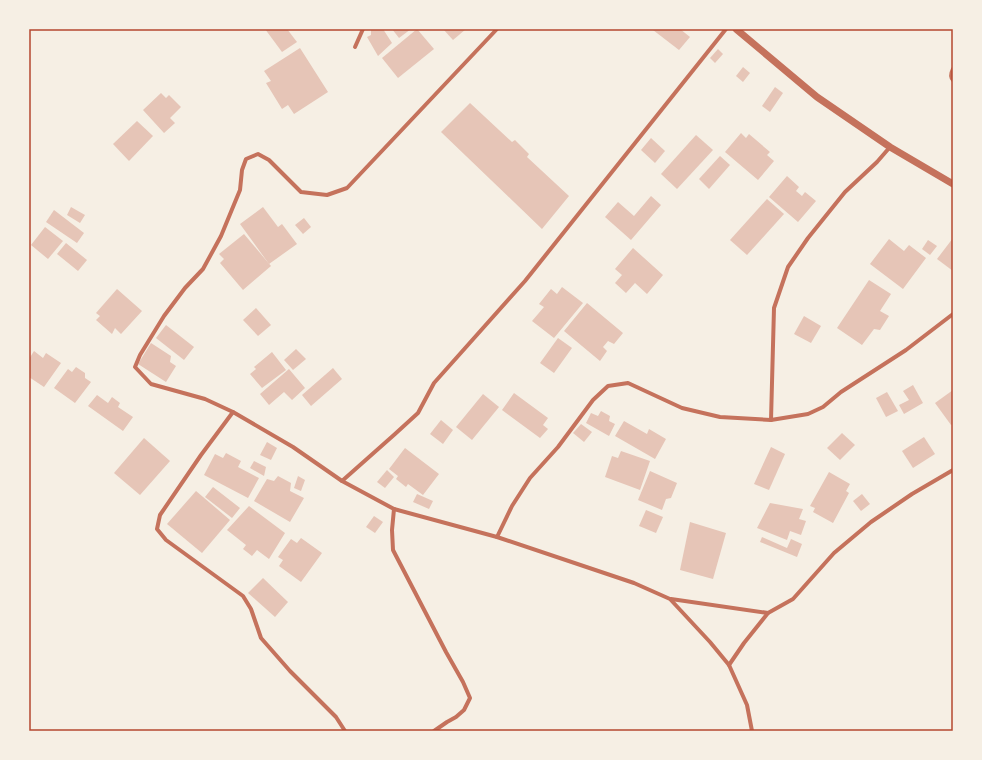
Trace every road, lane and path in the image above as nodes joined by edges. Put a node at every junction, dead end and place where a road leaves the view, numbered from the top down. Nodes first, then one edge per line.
1 (364, 29) edge
2 (497, 29) edge
3 (726, 29) edge
4 (736, 29) edge
5 (355, 47) dead end
6 (953, 69) edge
7 (953, 80) edge
8 (890, 147) junction
9 (953, 184) edge
10 (953, 314) edge
11 (233, 412) junction
12 (771, 420) junction
13 (953, 470) edge
14 (342, 480) junction
15 (394, 509) junction
16 (497, 537) junction
17 (670, 599) junction
18 (768, 613) junction
19 (729, 665) junction
20 (345, 731) edge
21 (434, 731) edge
22 (752, 731) edge

1 - 5 street
2 - 11 street
3 - 14 street
4 - 8 street
6 - 7 street
8 - 9 street
8 - 12 street
10 - 12 street
11 - 14 street
11 - 20 street
12 - 16 street
13 - 18 street
14 - 15 street
15 - 16 street
15 - 21 street
16 - 17 street
17 - 18 street
17 - 19 street
18 - 19 street
19 - 22 street

